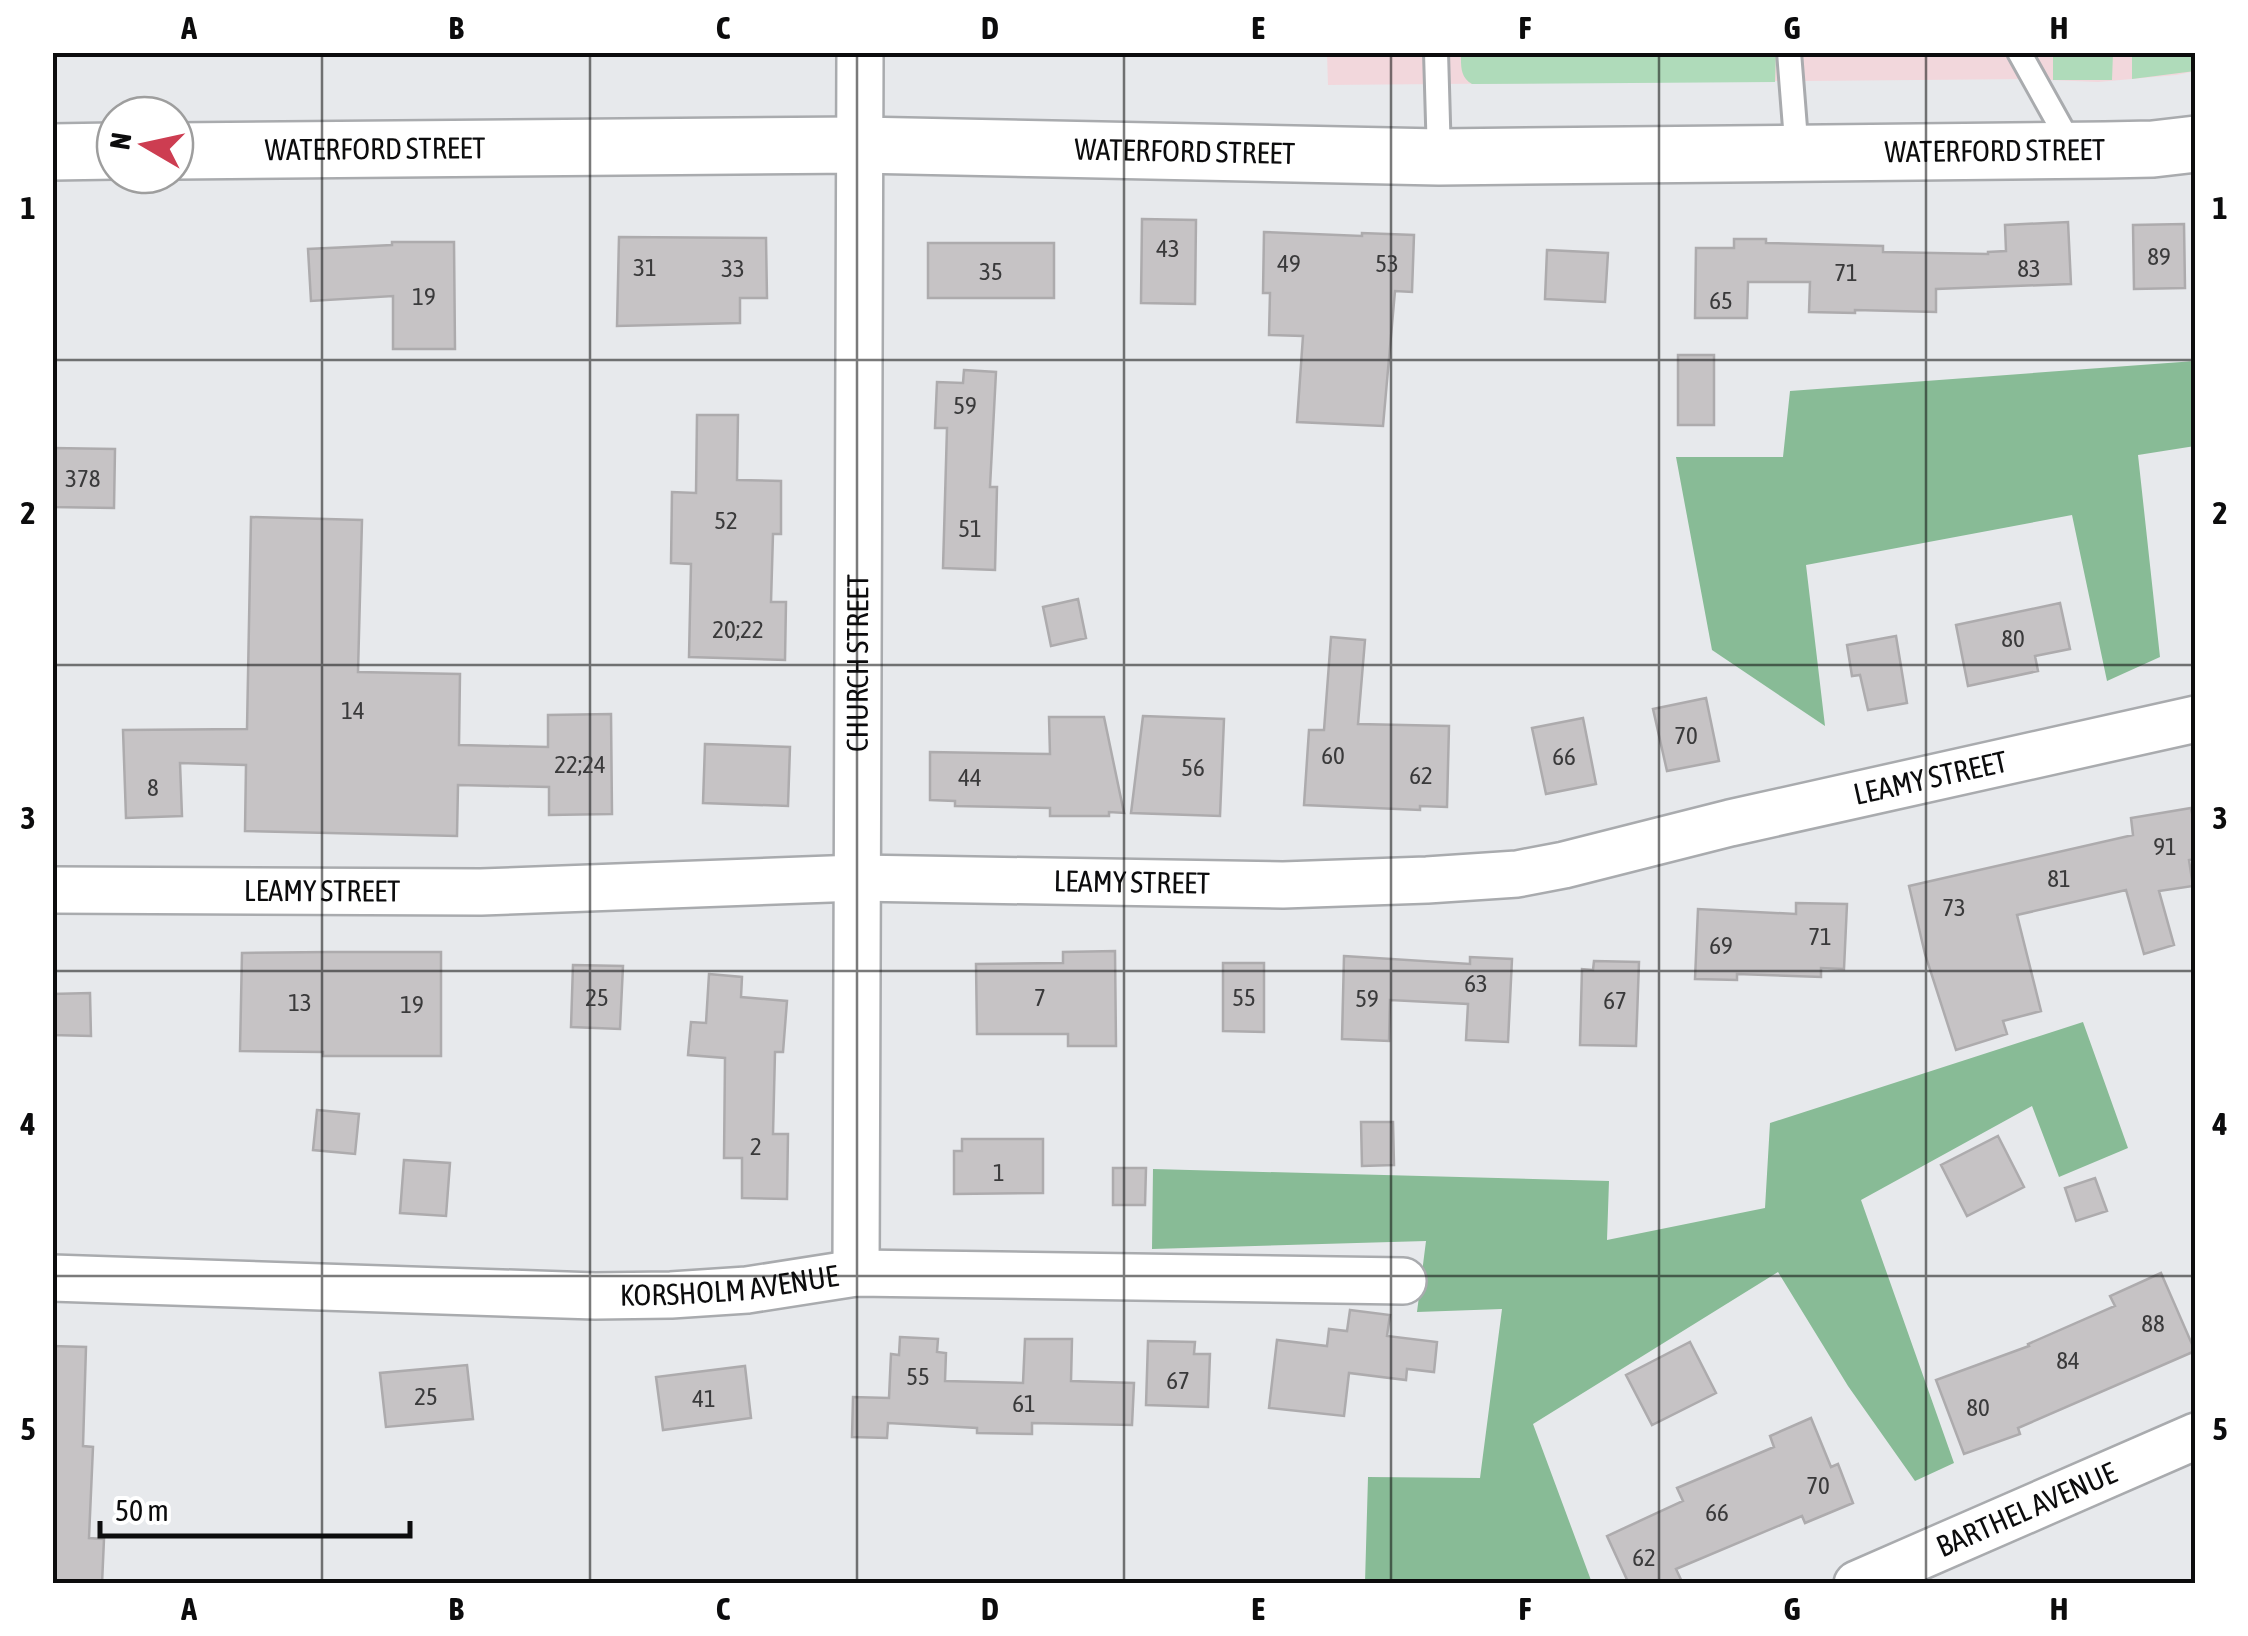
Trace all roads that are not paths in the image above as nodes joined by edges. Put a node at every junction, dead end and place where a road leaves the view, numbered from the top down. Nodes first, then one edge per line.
1 (860, 52) edge
2 (1436, 52) edge
3 (1789, 52) edge
4 (2018, 52) edge
5 (2196, 144) edge
6 (859, 146) junction
7 (2074, 150) junction
8 (195, 151) edge
9 (52, 152) edge
10 (95, 152) edge
11 (1797, 153) junction
12 (1439, 157) junction
13 (2196, 719) edge
14 (857, 878) junction
15 (52, 890) edge
16 (856, 1273) junction
17 (52, 1278) edge
18 (1403, 1281) dead end
19 (2196, 1436) edge
20 (1856, 1584) edge

1 - 6 street, CHURCH STREET
2 - 12 lane
3 - 11 lane
4 - 7 lane
5 - 7 street, WATERFORD STREET
6 - 8 street, WATERFORD STREET
6 - 12 street, WATERFORD STREET
6 - 14 street, CHURCH STREET
7 - 11 street, WATERFORD STREET
9 - 10 street
11 - 12 street, WATERFORD STREET
13 - 14 street, LEAMY STREET
14 - 15 street, LEAMY STREET
14 - 16 street, CHURCH STREET
16 - 17 street, KORSHOLM AVENUE
16 - 18 street, KORSHOLM AVENUE
19 - 20 street, BARTHEL AVENUE

